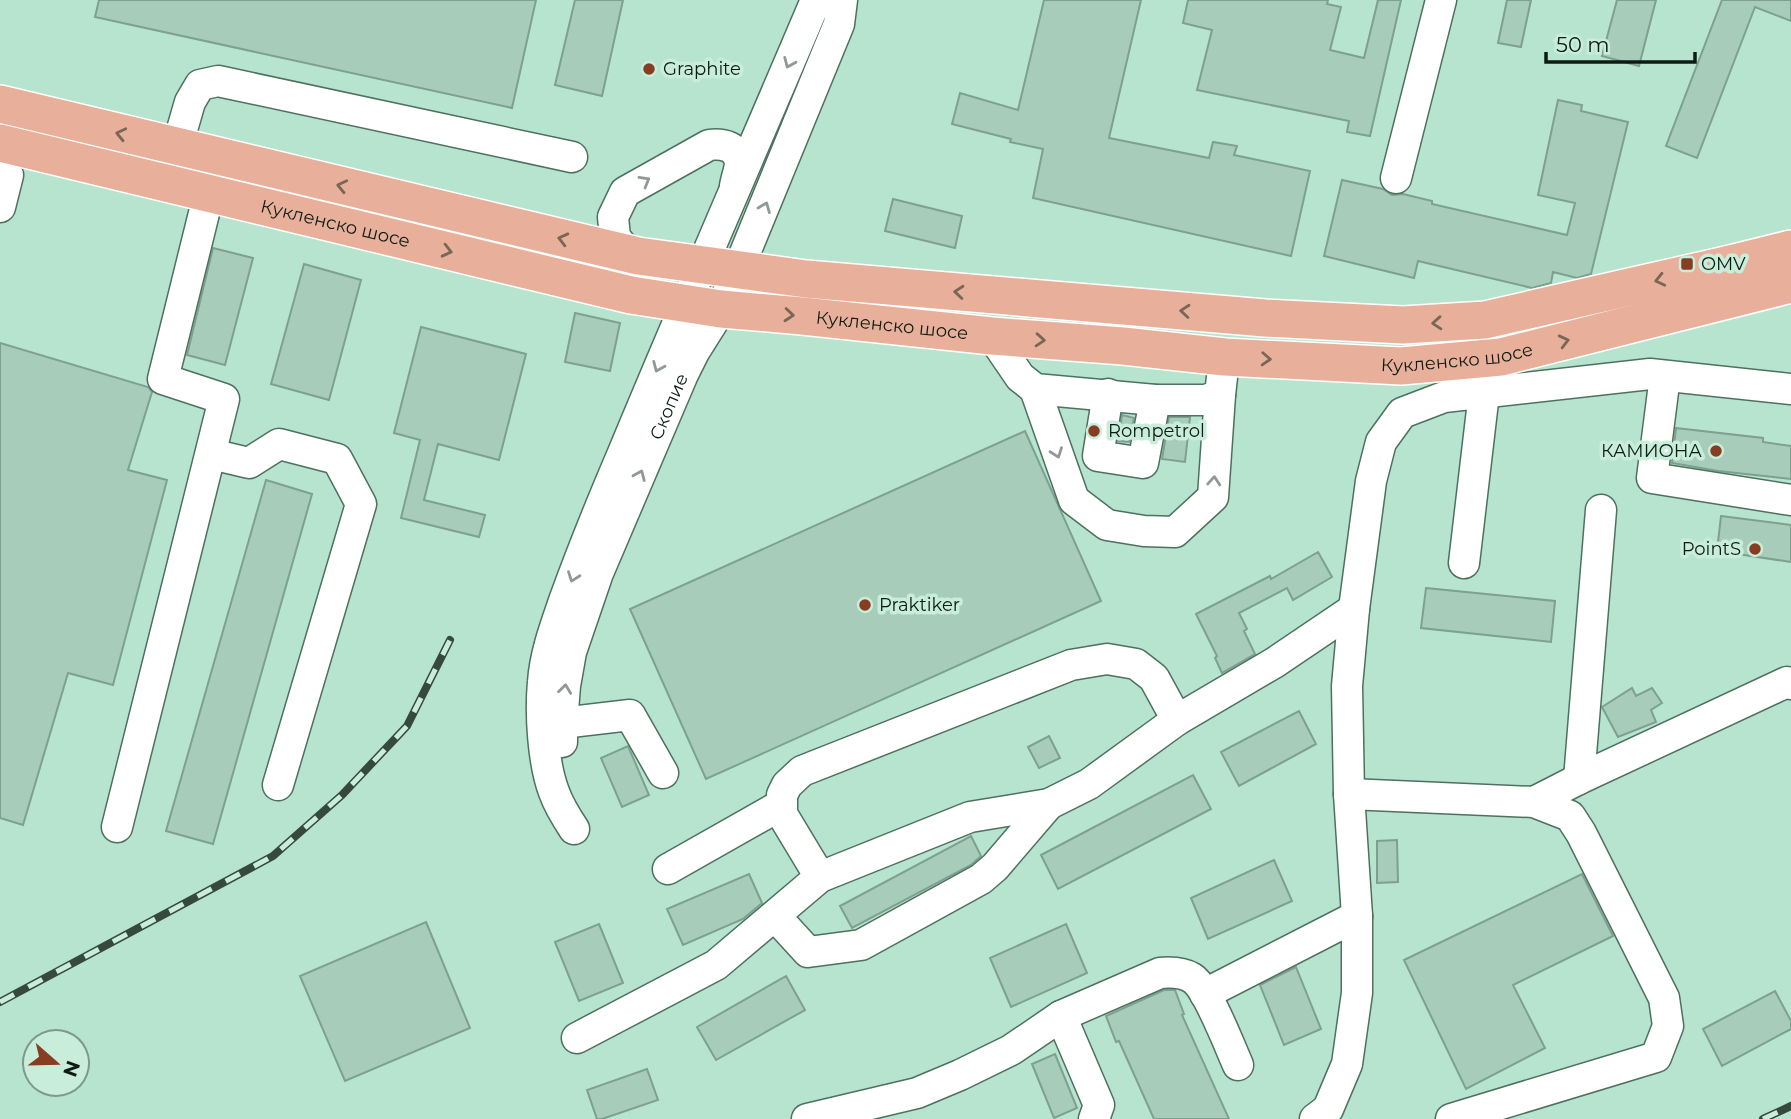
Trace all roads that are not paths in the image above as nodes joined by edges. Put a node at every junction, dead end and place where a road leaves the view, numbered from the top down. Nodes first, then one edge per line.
1 (816, 0) edge
2 (842, 0) edge
3 (1441, 0) edge
4 (0, 104) edge
5 (0, 144) edge
6 (177, 147) junction
7 (572, 157) dead end
8 (0, 173) edge
9 (1396, 178) dead end
10 (209, 193) junction
11 (733, 197) junction
12 (0, 207) edge
13 (1791, 249) edge
14 (629, 255) junction
15 (702, 266) junction
16 (738, 270) junction
17 (1791, 284) edge
18 (704, 307) junction
19 (992, 336) junction
20 (1225, 357) junction
21 (1665, 376) junction
22 (1035, 389) junction
23 (1791, 389) edge
24 (1484, 393) junction
25 (1220, 395) junction
26 (1104, 417) junction
27 (1151, 422) junction
28 (211, 454) junction
29 (1791, 500) edge
30 (1601, 510) dead end
31 (1464, 563) dead end
32 (1354, 609) junction
33 (1791, 684) edge
34 (1177, 720) junction
35 (552, 721) junction
36 (663, 773) dead end
37 (1579, 779) junction
38 (278, 785) dead end
39 (1349, 794) junction
40 (1534, 802) junction
41 (1049, 804) junction
42 (781, 805) junction
43 (117, 827) dead end
44 (574, 830) dead end
45 (668, 869) dead end
46 (820, 877) junction
47 (775, 916) junction
48 (1357, 916) junction
49 (1205, 994) junction
50 (1061, 1016) junction
51 (577, 1038) dead end
52 (1238, 1065) dead end
53 (807, 1119) edge
54 (1094, 1119) edge
55 (1315, 1119) edge
56 (1451, 1119) edge

1 -> 11 street
16 -> 2 street
3 - 9 street
6 -> 4 main road, Кукленско шосе
5 - 10 main road, Кукленско шосе
6 - 7 street
14 -> 6 main road, Кукленско шосе
8 - 12 street
10 -> 18 main road, Кукленско шосе
10 - 28 street
14 -> 11 street
11 - 15 street
13 -> 16 main road, Кукленско шосе
14 - 15 main road, Кукленско шосе
15 - 16 main road, Кукленско шосе
15 - 18 street
16 - 18 street
20 -> 17 main road, Кукленско шосе
18 -> 19 main road, Кукленско шосе
18 - 35 street
19 -> 20 main road, Кукленско шосе
19 - 22 street
20 - 25 street
21 - 23 street
21 - 24 street
21 - 29 street
22 -> 25 street
22 - 26 street
24 - 31 street
24 - 32 street
25 - 27 street
26 - 27 street
26 - 27 street
28 - 38 street
28 - 43 street
30 - 37 street
32 - 34 street
32 - 39 street
33 - 37 street
34 - 41 street
34 - 42 street
35 - 36 street
35 - 44 street
37 - 40 street
39 - 40 street
39 - 48 street
40 - 56 street
41 - 46 street
41 - 47 street
42 - 45 street
42 - 46 street
46 - 47 street
47 - 51 street
48 - 49 street
48 - 55 street
49 - 50 street
49 - 52 street
50 - 53 street
50 - 54 street

